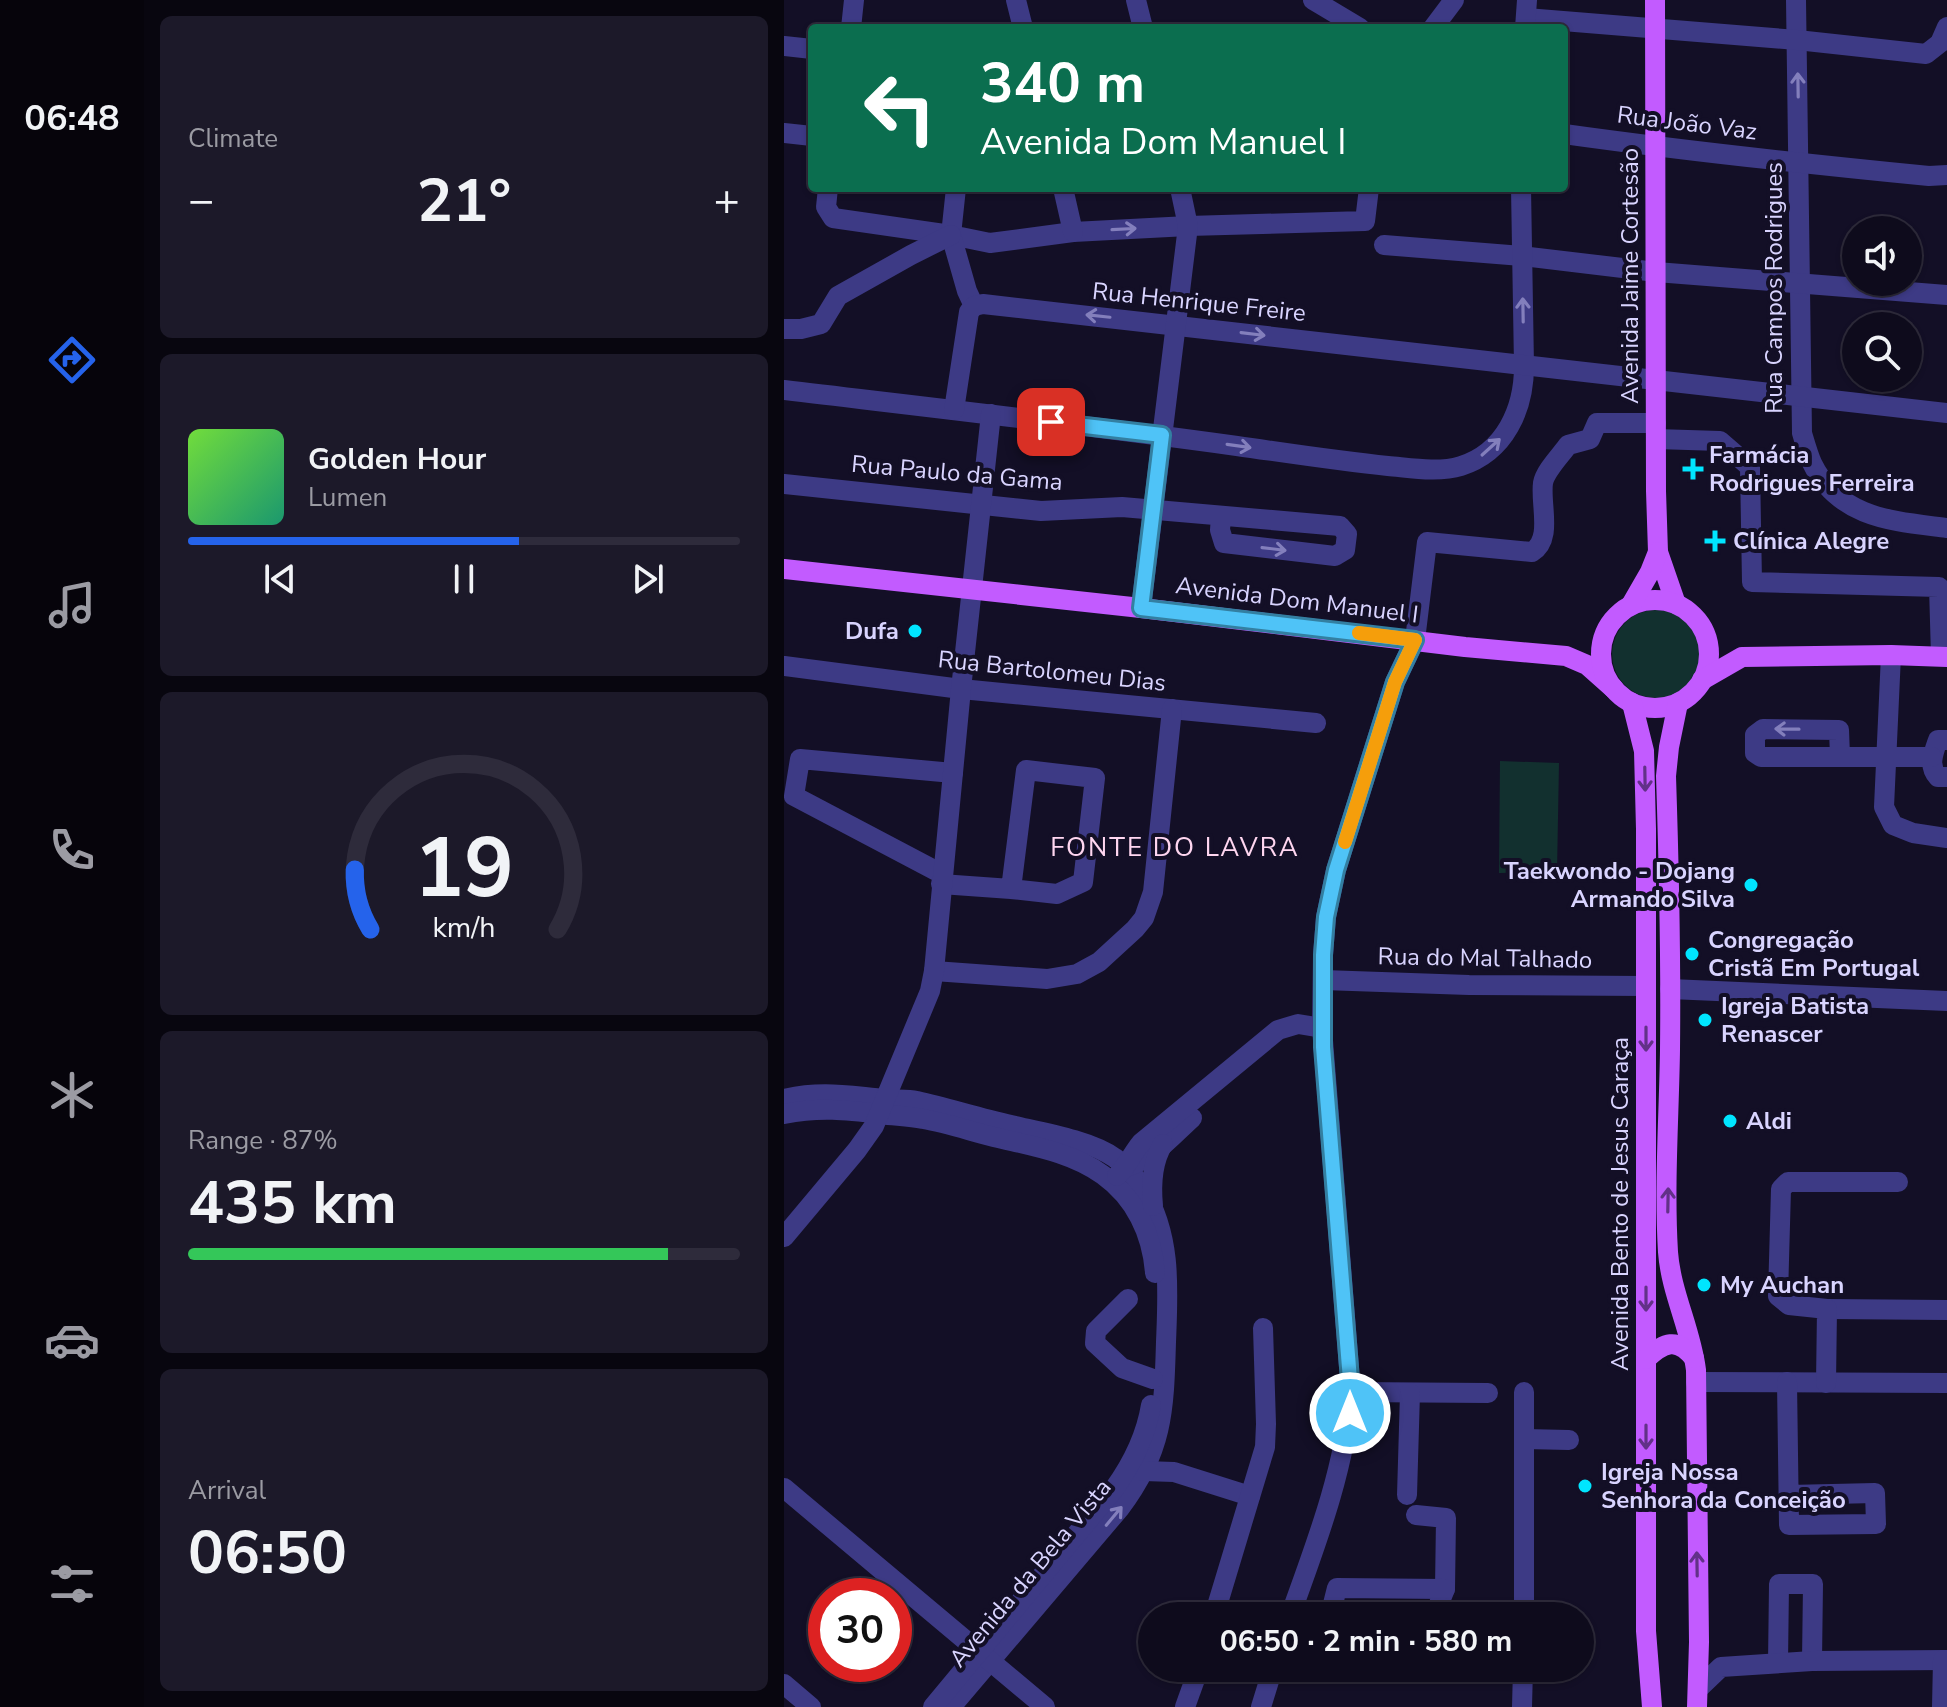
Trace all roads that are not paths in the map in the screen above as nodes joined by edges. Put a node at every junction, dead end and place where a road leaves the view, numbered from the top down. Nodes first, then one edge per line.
1 (854, 0) edge
2 (1016, 0) edge
3 (1136, 0) edge
4 (1313, 0) edge
5 (1454, 0) edge
6 (1655, 0) edge
7 (1796, 0) edge
8 (1524, 10) edge
9 (851, 24) edge
10 (1022, 24) edge
11 (1142, 24) edge
12 (1353, 24) edge
13 (1436, 24) edge
14 (1947, 27) edge
15 (1654, 28) junction
16 (1797, 40) junction
17 (784, 46) edge
18 (808, 49) edge
19 (784, 133) edge
20 (1568, 135) edge
21 (808, 136) edge
22 (1656, 147) junction
23 (1800, 163) junction
24 (1947, 175) edge
25 (828, 192) edge
26 (956, 192) edge
27 (1064, 192) edge
28 (1181, 192) edge
29 (1369, 192) edge
30 (1521, 192) edge
31 (1188, 226) junction
32 (1073, 232) junction
33 (951, 235) junction
34 (1384, 245) dead end
35 (1522, 256) junction
36 (1656, 272) junction
37 (1800, 283) junction
38 (1947, 295) edge
39 (974, 306) junction
40 (1175, 325) junction
41 (784, 329) edge
42 (1524, 366) junction
43 (1656, 381) junction
44 (784, 390) edge
45 (1800, 396) junction
46 (954, 410) junction
47 (1947, 413) edge
48 (991, 414) junction
49 (1656, 431) junction
50 (1162, 435) junction
51 (784, 484) edge
52 (981, 504) junction
53 (1153, 510) junction
54 (1221, 516) junction
55 (1947, 528) edge
56 (1658, 552) junction
57 (784, 569) edge
58 (972, 590) junction
59 (1676, 604) junction
60 (1141, 608) junction
61 (1623, 611) junction
62 (1706, 636) junction
63 (1415, 640) junction
64 (1891, 655) junction
65 (1566, 656) junction
66 (1944, 656) edge
67 (1742, 657) junction
68 (784, 666) edge
69 (1702, 680) junction
70 (961, 689) junction
71 (1614, 689) junction
72 (1632, 703) junction
73 (1678, 703) junction
74 (1172, 709) junction
75 (1316, 723) dead end
76 (1947, 740) edge
77 (1840, 756) dead end
78 (1886, 756) junction
79 (1932, 757) junction
80 (953, 773) junction
81 (1947, 777) edge
82 (1947, 838) edge
83 (942, 879) junction
84 (1011, 889) junction
85 (934, 971) junction
86 (1323, 980) junction
87 (1646, 986) junction
88 (1670, 989) junction
89 (1947, 1001) edge
90 (1322, 1028) junction
91 (784, 1099) edge
92 (882, 1106) junction
93 (784, 1114) edge
94 (1141, 1143) junction
95 (1163, 1144) junction
96 (1092, 1147) junction
97 (1118, 1174) junction
98 (1898, 1182) dead end
99 (1154, 1209) junction
100 (784, 1237) edge
101 (1128, 1299) dead end
102 (1827, 1309) junction
103 (1947, 1310) edge
104 (1263, 1328) dead end
105 (1694, 1358) junction
106 (1646, 1359) junction
107 (1153, 1379) junction
108 (1696, 1382) junction
109 (1787, 1382) junction
110 (1826, 1383) junction
111 (1947, 1383) edge
112 (1351, 1392) junction
113 (1524, 1392) dead end
114 (1410, 1393) junction
115 (1488, 1393) dead end
116 (1525, 1439) junction
117 (1157, 1440) junction
118 (1569, 1440) dead end
119 (1144, 1471) junction
120 (1174, 1472) junction
121 (784, 1488) edge
122 (1407, 1495) dead end
123 (1789, 1495) junction
124 (1250, 1496) junction
125 (1416, 1515) dead end
126 (1445, 1589) junction
127 (1218, 1602) edge
128 (1295, 1602) edge
129 (1334, 1602) edge
130 (1440, 1602) edge
131 (1524, 1602) edge
132 (1699, 1642) junction
133 (985, 1656) junction
134 (1945, 1660) edge
135 (1812, 1661) junction
136 (1778, 1663) junction
137 (1721, 1667) junction
138 (1194, 1682) edge
139 (1269, 1682) edge
140 (1523, 1682) edge
141 (784, 1684) edge
142 (1698, 1698) edge
143 (811, 1707) edge
144 (933, 1707) edge
145 (951, 1707) edge
146 (1045, 1707) edge
147 (1185, 1707) edge
148 (1261, 1707) edge
149 (1522, 1707) edge
150 (1652, 1707) edge
151 (1942, 1707) edge

1 - 9 street
2 - 10 street
3 - 11 street
4 - 12 street
5 - 13 street
6 - 15 main road, Avenida Jaime Cortesão
7 - 16 street, Rua Campos Rodrigues
8 - 15 street
14 - 16 street
15 - 16 street
15 - 22 main road, Avenida Jaime Cortesão
23 -> 16 street, Rua Campos Rodrigues
17 - 18 street
19 - 21 street
20 - 22 street, Rua João Vaz
22 - 23 street, Rua João Vaz
22 - 36 main road, Avenida Jaime Cortesão
23 - 24 street, Rua João Vaz
23 - 37 street, Rua Campos Rodrigues
25 - 33 street
26 - 33 street
27 - 32 street
28 - 31 street
29 - 31 street
30 - 35 street
32 -> 31 street
31 - 40 street
32 - 33 street
33 - 39 street
33 - 41 street
34 - 35 street
35 - 36 street
42 -> 35 street
36 - 37 street
36 - 43 main road, Avenida Jaime Cortesão
37 - 38 street
37 - 45 street, Rua Campos Rodrigues
40 -> 39 street, Rua Henrique Freire
39 - 46 street
40 -> 42 street, Rua Henrique Freire
40 - 50 street
42 - 43 street, Rua Henrique Freire
50 -> 42 street
43 - 45 street, Rua Henrique Freire
43 - 49 main road, Avenida Jaime Cortesão
44 - 46 street
45 - 47 street, Rua Henrique Freire
45 - 55 street, Rua Campos Rodrigues
46 - 48 street
48 - 50 street
48 - 52 street
49 - 56 main road, Avenida Jaime Cortesão
49 - 63 street
49 - 66 street
50 - 53 street
51 - 52 street, Rua Paulo da Gama
52 - 53 street, Rua Paulo da Gama
52 - 58 street
53 - 54 street, Rua Paulo da Gama
53 - 60 street
54 -> 54 street, Rua Paulo da Gama
56 - 59 main road, Avenida Jaime Cortesão
56 - 61 main road, Avenida Jaime Cortesão
57 - 58 main road, Avenida Dom Manuel I
58 - 60 main road, Avenida Dom Manuel I
58 - 70 street
59 - 61 main road
59 - 62 main road
60 - 63 main road, Avenida Dom Manuel I
61 - 65 main road
61 - 71 main road
62 - 67 main road
62 - 69 main road
63 - 65 main road, Avenida Dom Manuel I
63 - 86 street
64 - 66 main road
64 - 67 main road
64 - 78 street
65 - 71 main road, Avenida Dom Manuel I
67 - 69 main road
68 - 70 street, Rua Bartolomeu Dias
69 - 73 main road
70 - 74 street, Rua Bartolomeu Dias
70 - 80 street
71 - 72 main road
72 - 73 main road
72 -> 87 main road, Avenida Bento de Jesus Caraça
73 - 88 main road, Avenida Bento de Jesus Caraça
74 - 75 street, Rua Bartolomeu Dias
74 - 85 street
76 - 79 street
77 - 78 street
78 - 79 street
78 - 82 street
79 - 81 street
80 - 83 street
80 - 83 street
83 - 84 street
83 - 85 street
84 - 84 street
85 - 92 street
86 - 87 street, Rua do Mal Talhado
86 - 90 street
87 -> 106 main road, Avenida Bento de Jesus Caraça
88 - 89 street
105 -> 88 main road, Avenida Bento de Jesus Caraça
90 - 94 street
90 - 95 street
90 - 112 street
91 - 92 street, Avenida da Bela Vista
92 - 93 street, Avenida da Bela Vista
92 - 96 street, Avenida da Bela Vista
92 - 97 street, Avenida da Bela Vista
92 - 100 street
94 - 96 street
94 - 97 street
95 - 97 street
95 - 99 street
96 - 97 street, Avenida da Bela Vista
97 - 99 street, Avenida da Bela Vista
97 - 107 street, Avenida da Bela Vista
98 - 102 street
99 - 117 street, Avenida da Bela Vista
101 - 107 street
102 - 103 street
102 - 110 street
104 - 124 street
105 - 106 main road
105 - 108 main road, Avenida Bento de Jesus Caraça
106 -> 150 main road, Avenida Bento de Jesus Caraça
107 - 133 street, Avenida da Bela Vista
108 - 109 street
132 -> 108 main road, Avenida Bento de Jesus Caraça
109 - 110 street
109 - 123 street
110 - 111 street
112 - 114 street
112 - 128 street
113 - 116 street
114 - 115 street
114 - 122 street
116 - 118 street
116 - 131 street
117 - 119 street, Avenida da Bela Vista
117 - 120 street
119 - 120 street
133 -> 119 street, Avenida da Bela Vista
120 - 124 street
121 - 133 street
123 - 123 street
124 - 127 street
125 - 126 street
126 - 129 street
126 - 130 street
132 - 137 street
132 - 142 main road, Avenida Bento de Jesus Caraça
133 - 144 street, Avenida da Bela Vista
133 - 145 street, Avenida da Bela Vista
133 - 146 street
134 - 135 street
134 - 151 street
135 - 136 street
135 - 136 street
136 - 137 street
137 - 142 street
138 - 147 street
139 - 148 street
140 - 149 street
141 - 143 street

